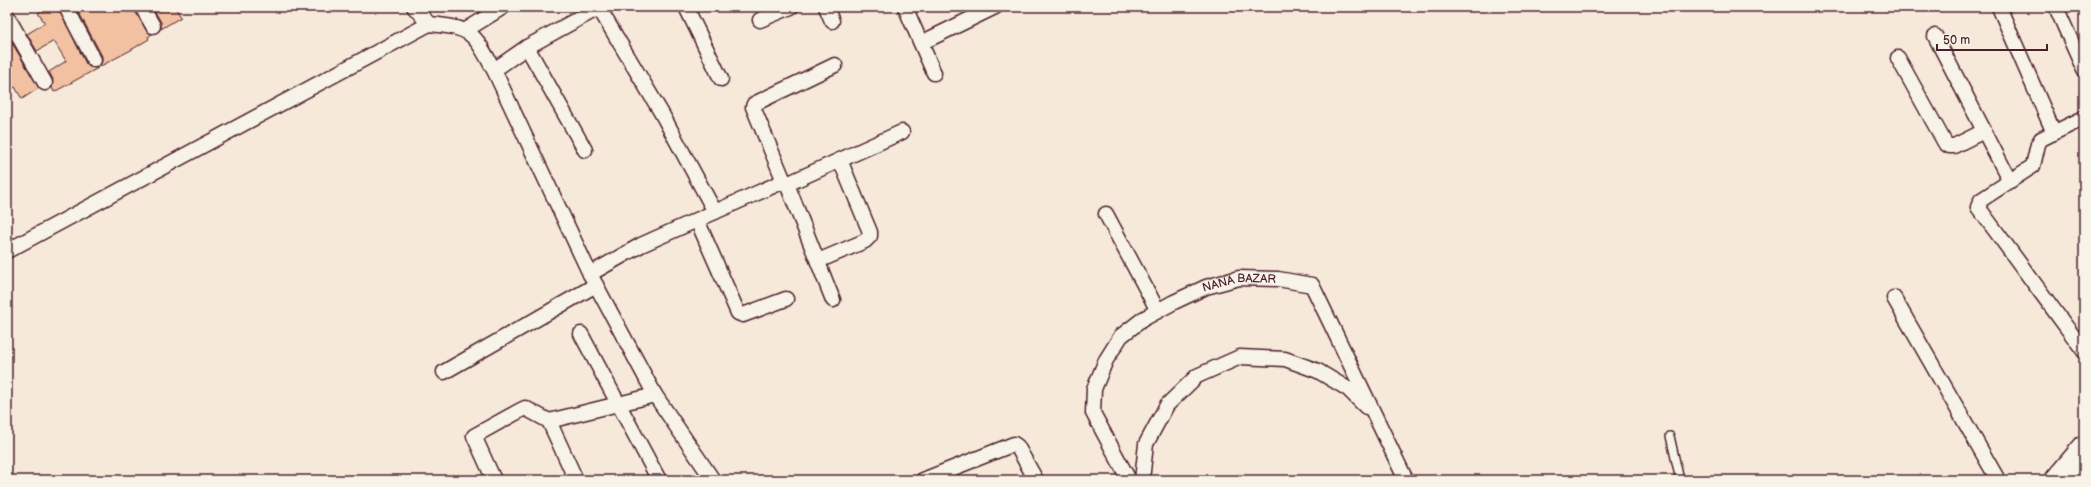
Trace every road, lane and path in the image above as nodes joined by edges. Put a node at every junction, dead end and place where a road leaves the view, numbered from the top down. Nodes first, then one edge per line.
1 (66, 7) edge
2 (142, 7) edge
3 (414, 7) edge
4 (503, 7) edge
5 (599, 7) edge
6 (686, 7) edge
7 (791, 7) edge
8 (826, 7) edge
9 (905, 7) edge
10 (995, 7) edge
11 (1998, 7) edge
12 (2056, 7) edge
13 (7, 16) edge
14 (760, 20) dead end
15 (832, 21) dead end
16 (429, 24) junction
17 (152, 26) dead end
18 (466, 30) junction
19 (1935, 36) dead end
20 (921, 43) junction
21 (527, 46) junction
22 (1898, 58) dead end
23 (94, 60) dead end
24 (835, 65) dead end
25 (494, 70) junction
26 (2084, 70) edge
27 (934, 73) dead end
28 (721, 79) dead end
29 (45, 83) dead end
30 (2084, 118) edge
31 (1984, 131) junction
32 (902, 132) dead end
33 (2054, 133) junction
34 (585, 150) dead end
35 (840, 160) junction
36 (2010, 181) junction
37 (786, 182) junction
38 (715, 212) junction
39 (1106, 214) dead end
40 (697, 220) junction
41 (7, 251) edge
42 (818, 261) junction
43 (593, 280) junction
44 (1894, 298) dead end
45 (786, 299) dead end
46 (832, 300) dead end
47 (1158, 311) junction
48 (581, 334) dead end
49 (2084, 351) edge
50 (444, 372) dead end
51 (655, 395) junction
52 (619, 404) junction
53 (1373, 413) junction
54 (549, 420) junction
55 (1670, 436) dead end
56 (2084, 447) edge
57 (1400, 465) junction
58 (2084, 473) edge
59 (494, 480) edge
60 (576, 480) edge
61 (659, 480) edge
62 (713, 480) edge
63 (923, 480) edge
64 (1036, 480) edge
65 (1128, 480) edge
66 (1142, 480) edge
67 (1398, 480) edge
68 (1406, 480) edge
69 (1680, 480) edge
70 (1998, 480) edge
71 (2056, 480) edge
72 (2078, 480) edge

1 - 23 street
2 - 17 street
3 - 16 street
4 - 18 street
5 - 21 street
5 - 38 street
6 - 28 street
7 - 14 street
8 - 15 street
9 - 20 street
10 - 20 street
11 - 33 street
12 - 26 street
13 - 29 street
16 - 18 street
16 - 41 street
18 - 25 street
19 - 31 street
20 - 27 street
21 - 25 street
21 - 34 street
22 - 31 street
24 - 37 street
25 - 43 street
30 - 33 street
31 - 36 street
32 - 35 street
33 - 36 street
35 - 37 street
35 - 42 street
36 - 49 street
37 - 38 street
37 - 42 street
38 - 40 street
39 - 47 street
40 - 43 street
40 - 45 street
42 - 46 street
43 - 50 street
43 - 51 street
44 - 70 street
47 - 53 street, NANA BAZAR
47 - 65 street, NANA BAZAR
48 - 52 street
51 - 52 street
51 - 62 street
52 - 54 street
52 - 61 street
53 - 57 street, NANA BAZAR
53 - 66 street
54 - 59 street
54 - 60 street
55 - 69 lane
56 - 71 main road
57 - 67 street
57 - 68 street, NANA BAZAR
58 - 72 main road
63 - 64 street

